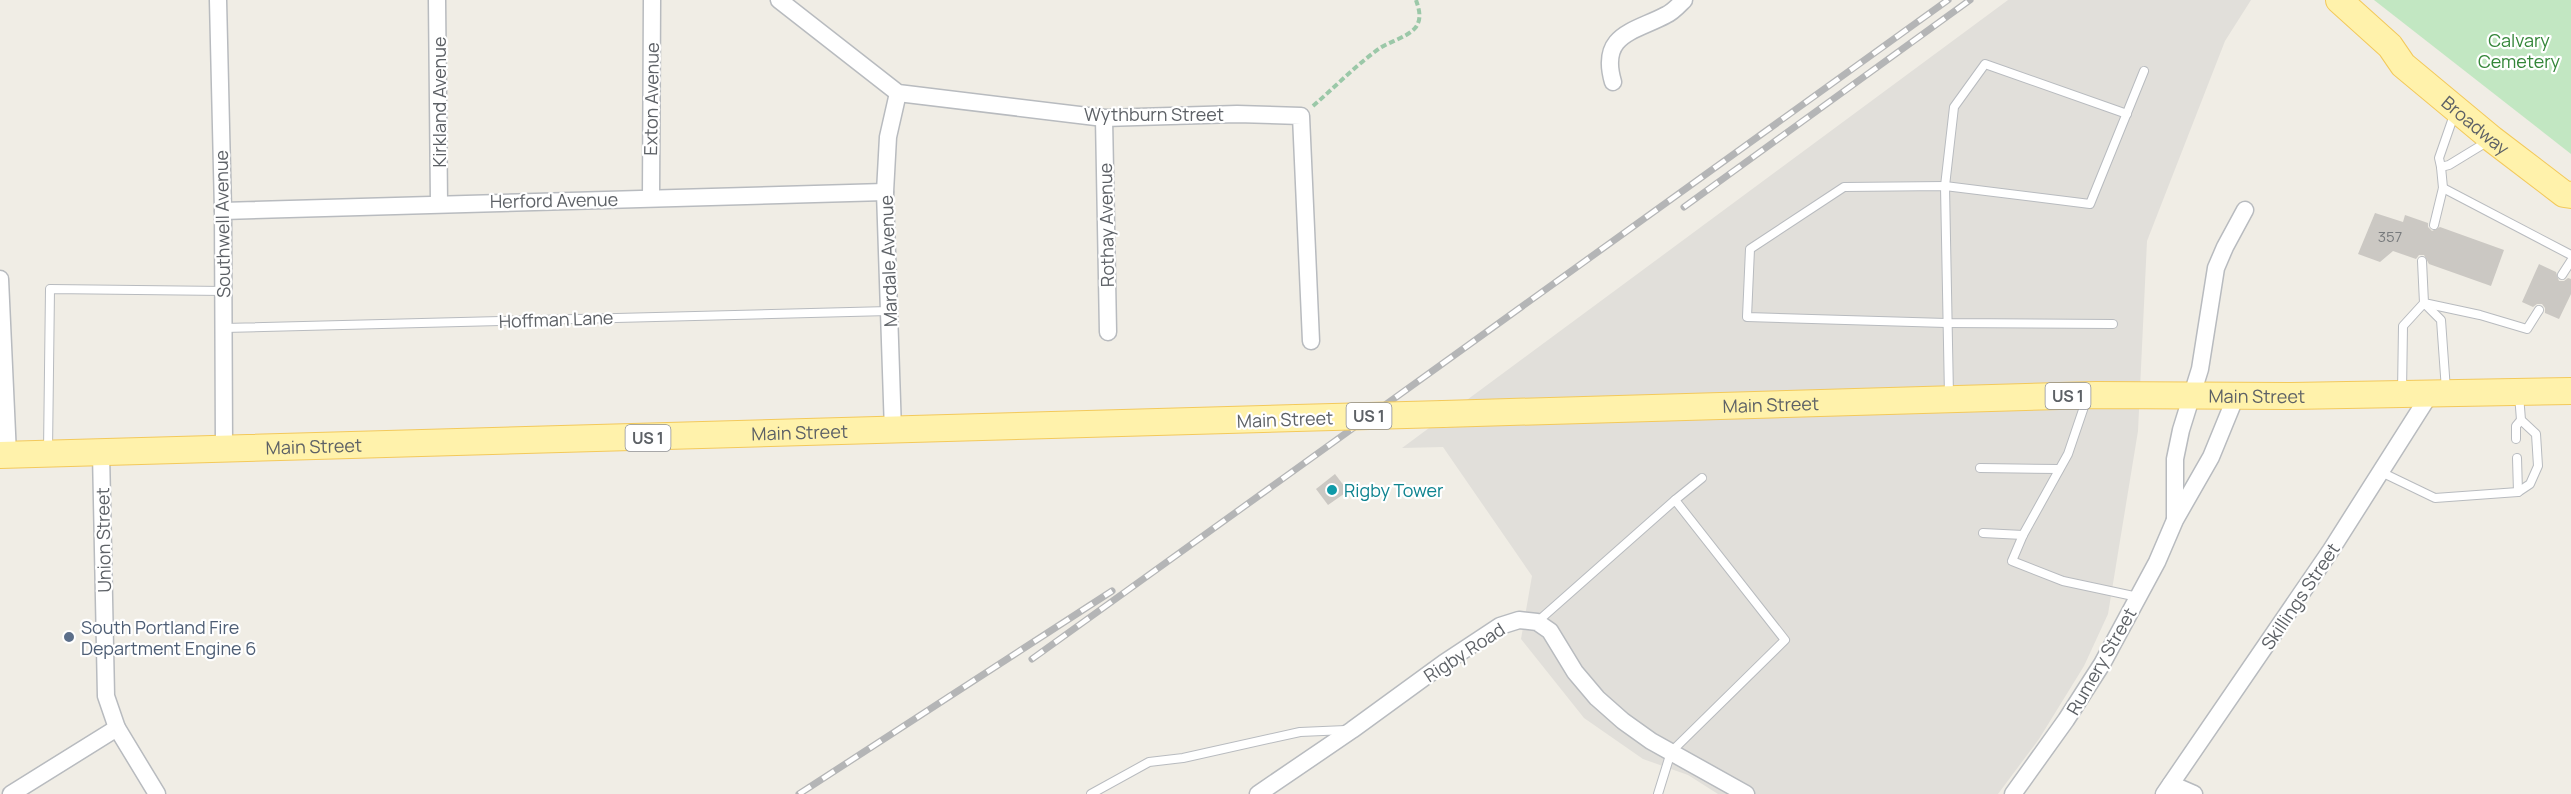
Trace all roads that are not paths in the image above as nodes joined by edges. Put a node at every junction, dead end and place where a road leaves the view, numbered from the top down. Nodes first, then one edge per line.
1 (218, 0) edge
2 (437, 0) edge
3 (652, 0) edge
4 (779, 0) edge
5 (1684, 0) edge
6 (2339, 0) edge
7 (2390, 46) junction
8 (2144, 71) dead end
9 (1613, 82) dead end
10 (898, 93) junction
11 (2456, 109) junction
12 (2127, 114) junction
13 (1104, 118) junction
14 (2492, 139) junction
15 (2441, 167) junction
16 (2571, 183) edge
17 (1945, 186) junction
18 (2443, 188) junction
19 (885, 192) junction
20 (2571, 195) edge
21 (651, 198) junction
22 (439, 203) junction
23 (2245, 210) dead end
24 (223, 212) junction
25 (2434, 225) dead end
26 (2571, 255) edge
27 (2422, 261) dead end
28 (2571, 261) edge
29 (2562, 275) dead end
30 (0, 279) edge
31 (224, 291) junction
32 (2424, 303) junction
33 (889, 310) junction
34 (2539, 310) dead end
35 (1946, 323) junction
36 (2113, 324) dead end
37 (224, 328) junction
38 (1, 329) edge
39 (1108, 332) dead end
40 (1311, 340) dead end
41 (2571, 391) edge
42 (2519, 392) junction
43 (2402, 393) junction
44 (2438, 394) junction
45 (2089, 395) junction
46 (2236, 396) junction
47 (2193, 397) junction
48 (1949, 399) junction
49 (2521, 420) junction
50 (893, 431) junction
51 (2517, 439) dead end
52 (224, 448) junction
53 (101, 453) junction
54 (48, 454) junction
55 (4, 455) edge
56 (2517, 458) dead end
57 (1980, 468) dead end
58 (2059, 469) junction
59 (2381, 472) junction
60 (1701, 478) dead end
61 (2518, 492) junction
62 (1676, 500) junction
63 (2175, 520) junction
64 (1983, 533) dead end
65 (2023, 535) junction
66 (2138, 597) junction
67 (1537, 622) junction
68 (117, 728) junction
69 (1352, 730) junction
70 (1671, 752) junction
71 (2168, 789) edge
72 (11, 794) edge
73 (157, 794) edge
74 (1091, 794) edge
75 (1258, 794) edge
76 (1658, 794) edge
77 (1746, 794) edge
78 (2013, 794) edge
79 (2193, 794) edge

1 - 24 street, Southwell Avenue
2 - 22 street, Kirkland Avenue
3 - 21 street, Exton Avenue
4 - 10 street
5 - 9 street
6 - 7 main road, Broadway
7 - 11 main road, Broadway
7 - 16 main road, Broadway
8 - 12 lane
10 - 13 street, Wythburn Street
10 - 19 street, Mardale Avenue
11 - 14 main road, Broadway
11 - 15 lane
12 - 17 lane
12 - 17 lane
13 - 39 street, Rothay Avenue
13 - 40 street, Wythburn Street
14 - 15 lane
14 - 20 main road, Broadway
15 - 18 lane
17 - 35 lane
17 - 35 lane
18 - 25 lane
18 - 26 lane
19 - 21 street, Herford Avenue
19 - 33 street, Mardale Avenue
21 - 22 street, Herford Avenue
22 - 24 street, Herford Avenue
23 - 47 street, Rumery Street
24 - 31 street, Southwell Avenue
27 - 32 lane
28 - 29 lane
30 - 38 street
31 - 37 street, Southwell Avenue
31 - 54 lane
32 - 34 lane
32 - 43 lane
32 - 44 lane
33 - 37 lane, Hoffman Lane
33 - 50 street, Mardale Avenue
35 - 36 lane
35 - 48 lane
37 - 52 street, Southwell Avenue
38 - 55 street
41 - 42 main road, Main Street / US 1
42 - 44 main road, Main Street / US 1
42 - 49 lane
43 - 44 main road, Main Street / US 1
43 - 46 main road, Main Street / US 1
44 - 59 street, Skillings Street
45 - 47 main road, Main Street / US 1
45 - 48 main road, Main Street / US 1
45 - 58 lane
46 - 47 main road, Main Street / US 1
46 - 63 street, Rumery Street
47 - 63 street, Rumery Street
48 - 50 main road, Main Street / US 1, bridge
49 - 51 lane
49 - 61 lane
50 - 52 main road, Main Street / US 1
52 - 53 main road, Main Street / US 1
53 - 54 main road, Main Street / US 1
53 - 68 street, Union Street
54 - 55 main road, Main Street / US 1
56 - 61 lane
57 - 58 lane
58 - 65 lane
59 - 61 lane
59 - 71 street, Skillings Street
60 - 62 lane
62 - 67 lane
62 - 70 lane
63 - 66 street, Rumery Street
64 - 65 lane
65 - 66 lane
66 - 78 street, Rumery Street
67 - 69 street, Rigby Road
67 - 70 street
68 - 72 street
68 - 73 street, Union Street
69 - 74 lane
69 - 75 street, Rigby Road
70 - 76 lane
70 - 77 street
71 - 79 street

